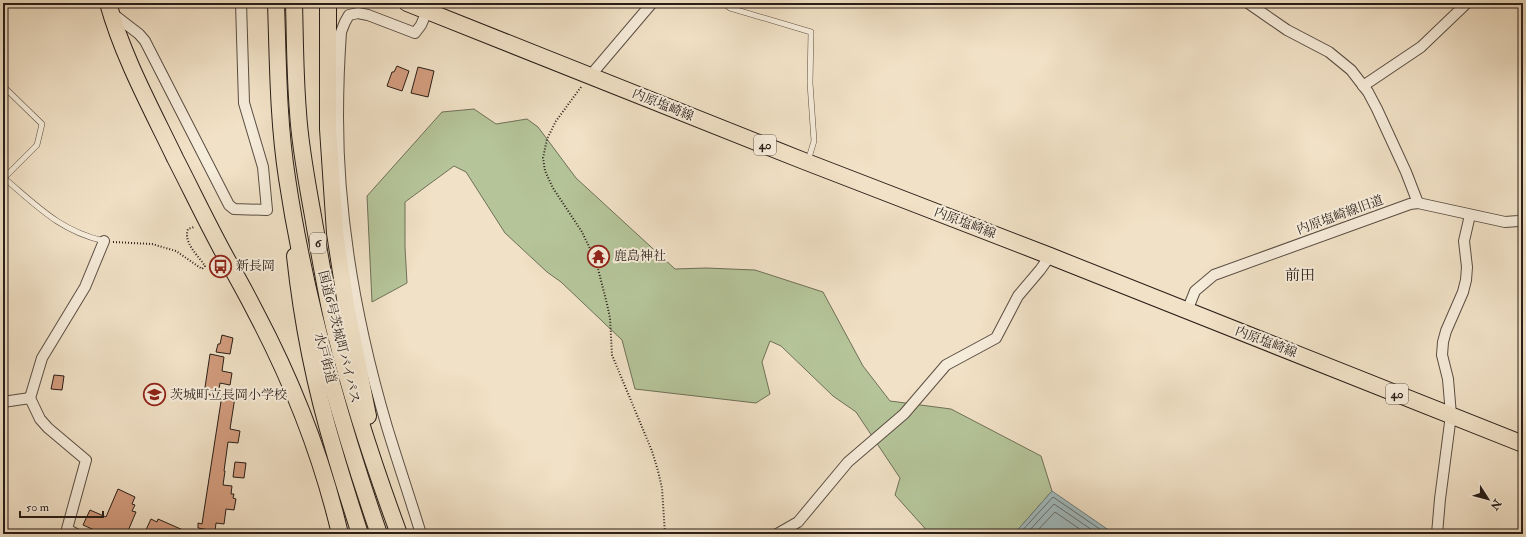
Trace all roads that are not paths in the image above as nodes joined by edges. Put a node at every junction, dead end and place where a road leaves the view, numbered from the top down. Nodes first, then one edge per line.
1 (241, 3) edge
2 (276, 3) edge
3 (294, 3) edge
4 (328, 3) edge
5 (407, 3) edge
6 (652, 3) edge
7 (723, 3) edge
8 (1248, 3) edge
9 (1467, 3) edge
10 (109, 8) edge
11 (427, 11) junction
12 (590, 76) junction
13 (3, 86) edge
14 (1363, 86) junction
15 (808, 162) junction
16 (287, 177) junction
17 (4, 179) edge
18 (1418, 203) junction
19 (1470, 215) junction
20 (1521, 223) edge
21 (104, 241) joint
22 (1050, 256) junction
23 (1187, 311) junction
24 (30, 398) junction
25 (3, 402) edge
26 (1451, 415) junction
27 (1523, 444) edge
28 (378, 477) junction
29 (333, 507) junction
30 (76, 534) edge
31 (340, 534) edge
32 (344, 534) edge
33 (360, 534) edge
34 (379, 534) edge
35 (399, 534) edge
36 (422, 534) edge
37 (776, 534) edge
38 (1437, 534) edge

1 - 10 street
2 - 16 main road, 6
3 - 28 main road, 国道6号茨城町バイパス / 6
4 - 28 main road
5 - 11 main road, 内原塩崎線 / 40
6 - 12 street
7 - 15 lane
8 - 14 street
9 - 14 street
10 - 29 main road
11 - 12 main road, 内原塩崎線 / 40
11 - 36 street
12 - 15 main road, 内原塩崎線 / 40
13 - 17 lane
14 - 18 street
15 - 22 main road, 内原塩崎線 / 40
16 - 33 main road
16 - 34 main road, 水戸街道 / 6
17 - 21 lane
18 - 19 street, 内原塩崎線旧道
18 - 23 street, 内原塩崎線旧道
19 - 20 street, 内原塩崎線旧道
19 - 26 street
21 - 24 street
22 - 23 main road, 内原塩崎線 / 40
22 - 37 street
23 - 26 main road, 内原塩崎線 / 40
24 - 25 street
24 - 30 street
26 - 27 main road, 内原塩崎線 / 40
26 - 38 street
28 - 35 main road, 6
29 - 31 main road
29 - 32 main road

